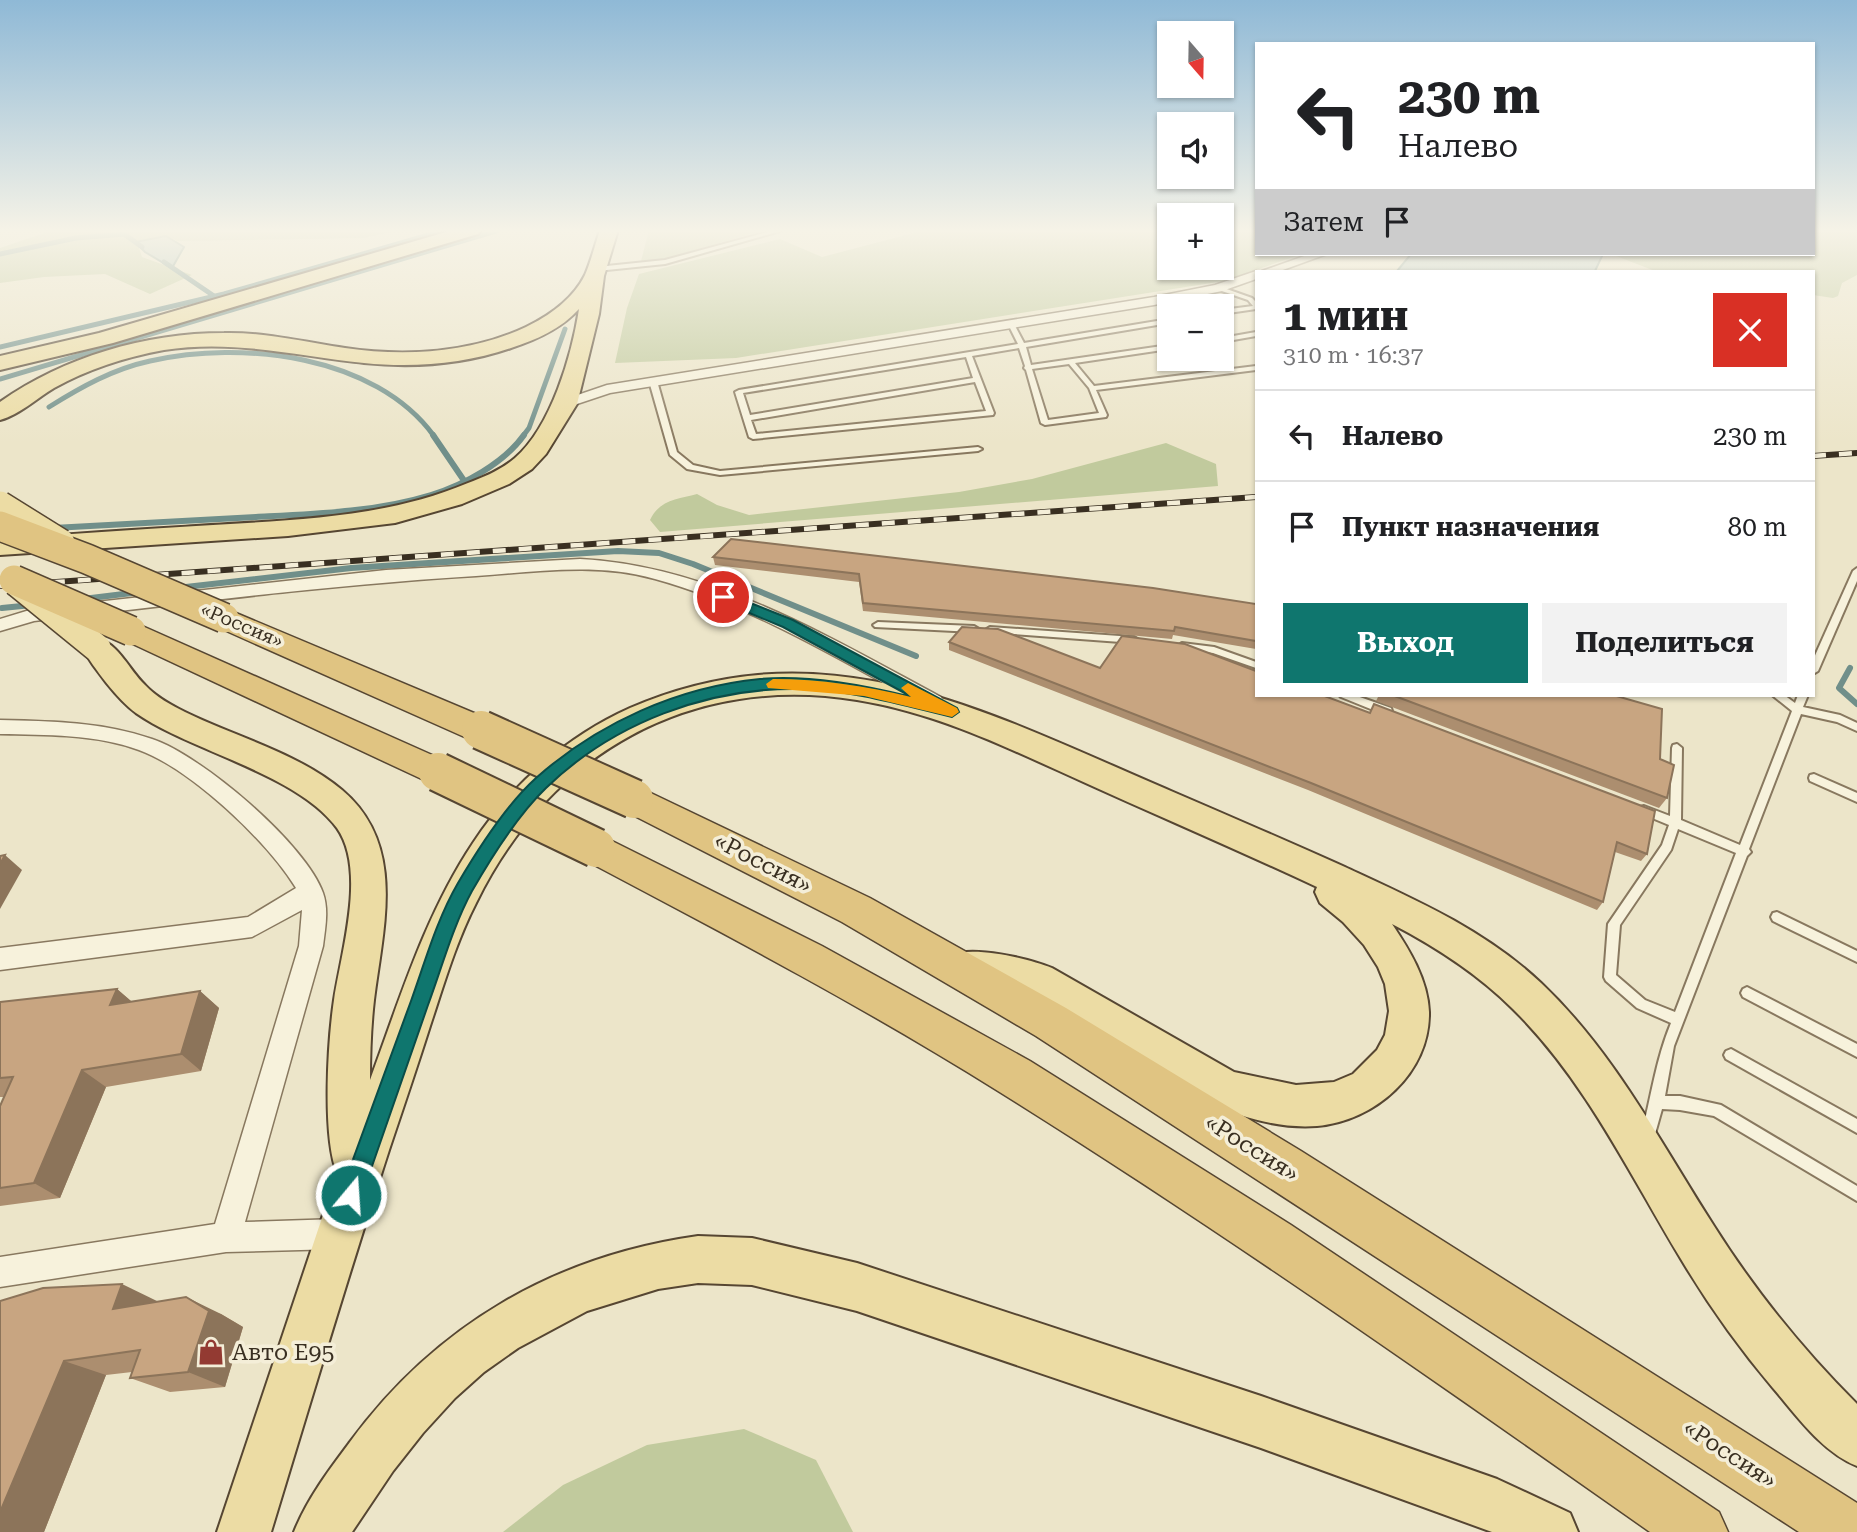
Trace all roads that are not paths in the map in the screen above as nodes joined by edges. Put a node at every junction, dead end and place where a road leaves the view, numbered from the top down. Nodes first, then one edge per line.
1 (229, 301) edge
2 (575, 301) edge
3 (591, 301) edge
4 (1140, 301) edge
5 (1255, 306) edge
6 (1234, 310) edge
7 (1157, 323) edge
8 (1011, 324) junction
9 (1255, 334) edge
10 (1234, 338) edge
11 (1022, 346) junction
12 (1157, 349) edge
13 (968, 354) junction
14 (1071, 362) junction
15 (0, 363) edge
16 (1027, 368) junction
17 (1255, 368) edge
18 (977, 379) junction
19 (653, 382) junction
20 (1091, 388) junction
21 (565, 404) junction
22 (0, 412) edge
23 (747, 418) junction
24 (978, 449) dead end
25 (0, 505) edge
26 (0, 526) edge
27 (0, 547) edge
28 (87, 559) junction
29 (1857, 571) edge
30 (7, 577) edge
31 (0, 625) edge
32 (878, 625) dead end
33 (1151, 642) edge
34 (1176, 645) edge
35 (1255, 665) edge
36 (1815, 666) edge
37 (1349, 697) edge
38 (1780, 697) edge
39 (1801, 697) edge
40 (1796, 709) junction
41 (952, 712) junction
42 (1393, 713) edge
43 (0, 727) edge
44 (1857, 727) edge
45 (1677, 748) dead end
46 (1814, 778) dead end
47 (1857, 798) edge
48 (1637, 807) edge
49 (1675, 822) junction
50 (1245, 837) junction
51 (1745, 852) junction
52 (310, 891) junction
53 (1777, 917) dead end
54 (1857, 957) edge
55 (0, 959) edge
56 (954, 965) junction
57 (1747, 993) dead end
58 (1679, 1020) junction
59 (1857, 1051) edge
60 (1731, 1055) dead end
61 (1657, 1102) junction
62 (1857, 1126) edge
63 (1643, 1152) junction
64 (357, 1174) junction
65 (1857, 1194) edge
66 (338, 1234) junction
67 (226, 1237) junction
68 (0, 1272) edge
69 (1857, 1440) edge
70 (244, 1532) edge
71 (321, 1532) edge
72 (1551, 1532) edge
73 (1699, 1532) edge
74 (1850, 1532) edge

1 - 15 main road
2 - 22 main road
3 - 21 main road
4 - 8 street
5 - 6 lane
7 - 11 lane
8 - 11 lane
8 - 19 street
9 - 10 lane
11 - 13 lane
11 - 16 lane
12 - 14 lane
13 - 18 lane
13 - 23 lane
14 - 16 lane
14 - 20 lane
16 - 20 lane
17 - 20 lane
18 - 23 lane
18 - 23 lane
19 - 21 street
19 - 24 lane
21 - 27 main road
25 - 28 main road, bridge
26 - 28 highway, «Россия», bridge
28 - 56 highway, «Россия», bridge
29 - 36 lane
30 - 64 main road, bridge
30 - 73 highway, bridge
31 - 41 street
32 - 33 lane
34 - 35 lane
37 - 42 lane
38 - 40 lane
39 - 40 lane
40 - 44 lane
40 - 51 lane
41 - 50 main road
41 - 64 main road
43 - 52 street
45 - 49 lane
46 - 47 lane
48 - 49 lane
49 - 51 lane
49 - 58 lane
50 - 56 main road
50 - 63 main road
51 - 58 lane
52 - 55 street
52 - 67 street
53 - 54 lane
56 - 74 highway, «Россия»
57 - 59 lane
58 - 61 lane
60 - 62 lane
61 - 63 lane
61 - 65 lane
63 - 69 main road
64 - 66 main road
66 - 67 street
66 - 70 main road
67 - 68 street
71 - 72 main road

